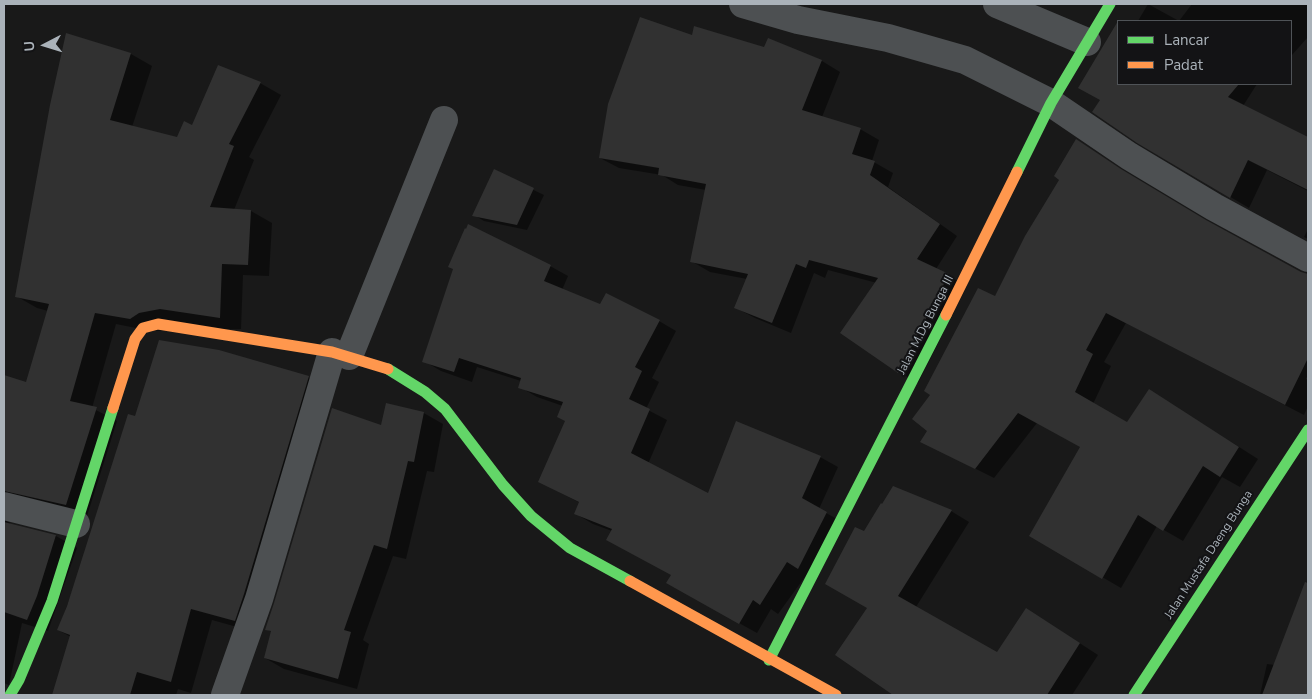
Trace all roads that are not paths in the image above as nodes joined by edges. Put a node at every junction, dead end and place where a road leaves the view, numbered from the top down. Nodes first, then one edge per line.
1 (743, 4) edge
2 (997, 4) edge
3 (1110, 4) edge
4 (1087, 42) junction
5 (1051, 103) junction
6 (444, 120) dead end
7 (1308, 258) edge
8 (340, 354) junction
9 (1308, 430) edge
10 (4, 506) edge
11 (76, 524) junction
12 (769, 660) junction
13 (10, 695) edge
14 (225, 695) edge
15 (836, 695) edge
16 (1134, 695) edge

1 - 5 street
2 - 4 street
3 - 4 street, Jalan M.Dg Bunga III
4 - 5 street, Jalan M.Dg Bunga III
5 - 7 street
5 - 12 street, Jalan M.Dg Bunga III
6 - 8 street
8 - 11 street
8 - 12 street
8 - 14 street
9 - 16 street, Jalan Mustafa Daeng Bunga
10 - 11 street
11 - 13 street
12 - 15 street

